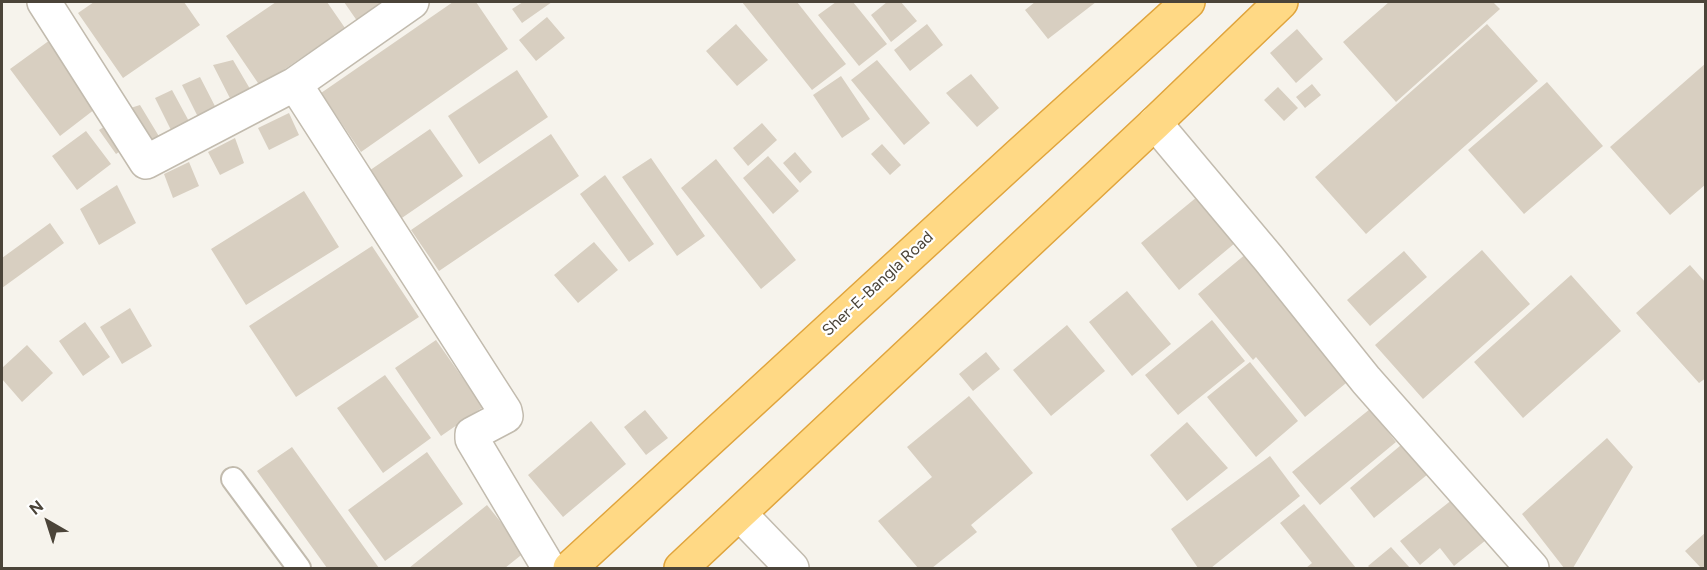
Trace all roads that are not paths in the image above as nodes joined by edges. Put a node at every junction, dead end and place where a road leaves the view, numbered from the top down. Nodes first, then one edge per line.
1 (44, 2) edge
2 (412, 2) edge
3 (1188, 2) edge
4 (1281, 2) edge
5 (295, 84) junction
6 (1155, 123) junction
7 (233, 479) dead end
8 (740, 514) junction
9 (299, 568) edge
10 (549, 568) edge
11 (570, 568) edge
12 (681, 568) edge
13 (792, 568) edge
14 (1532, 568) edge

1 - 5 street
2 - 5 street
3 - 11 highway, Sher-E-Bangla Road
4 - 6 highway
5 - 10 street
6 - 8 highway
6 - 14 street
7 - 9 lane
8 - 12 highway
8 - 13 street

